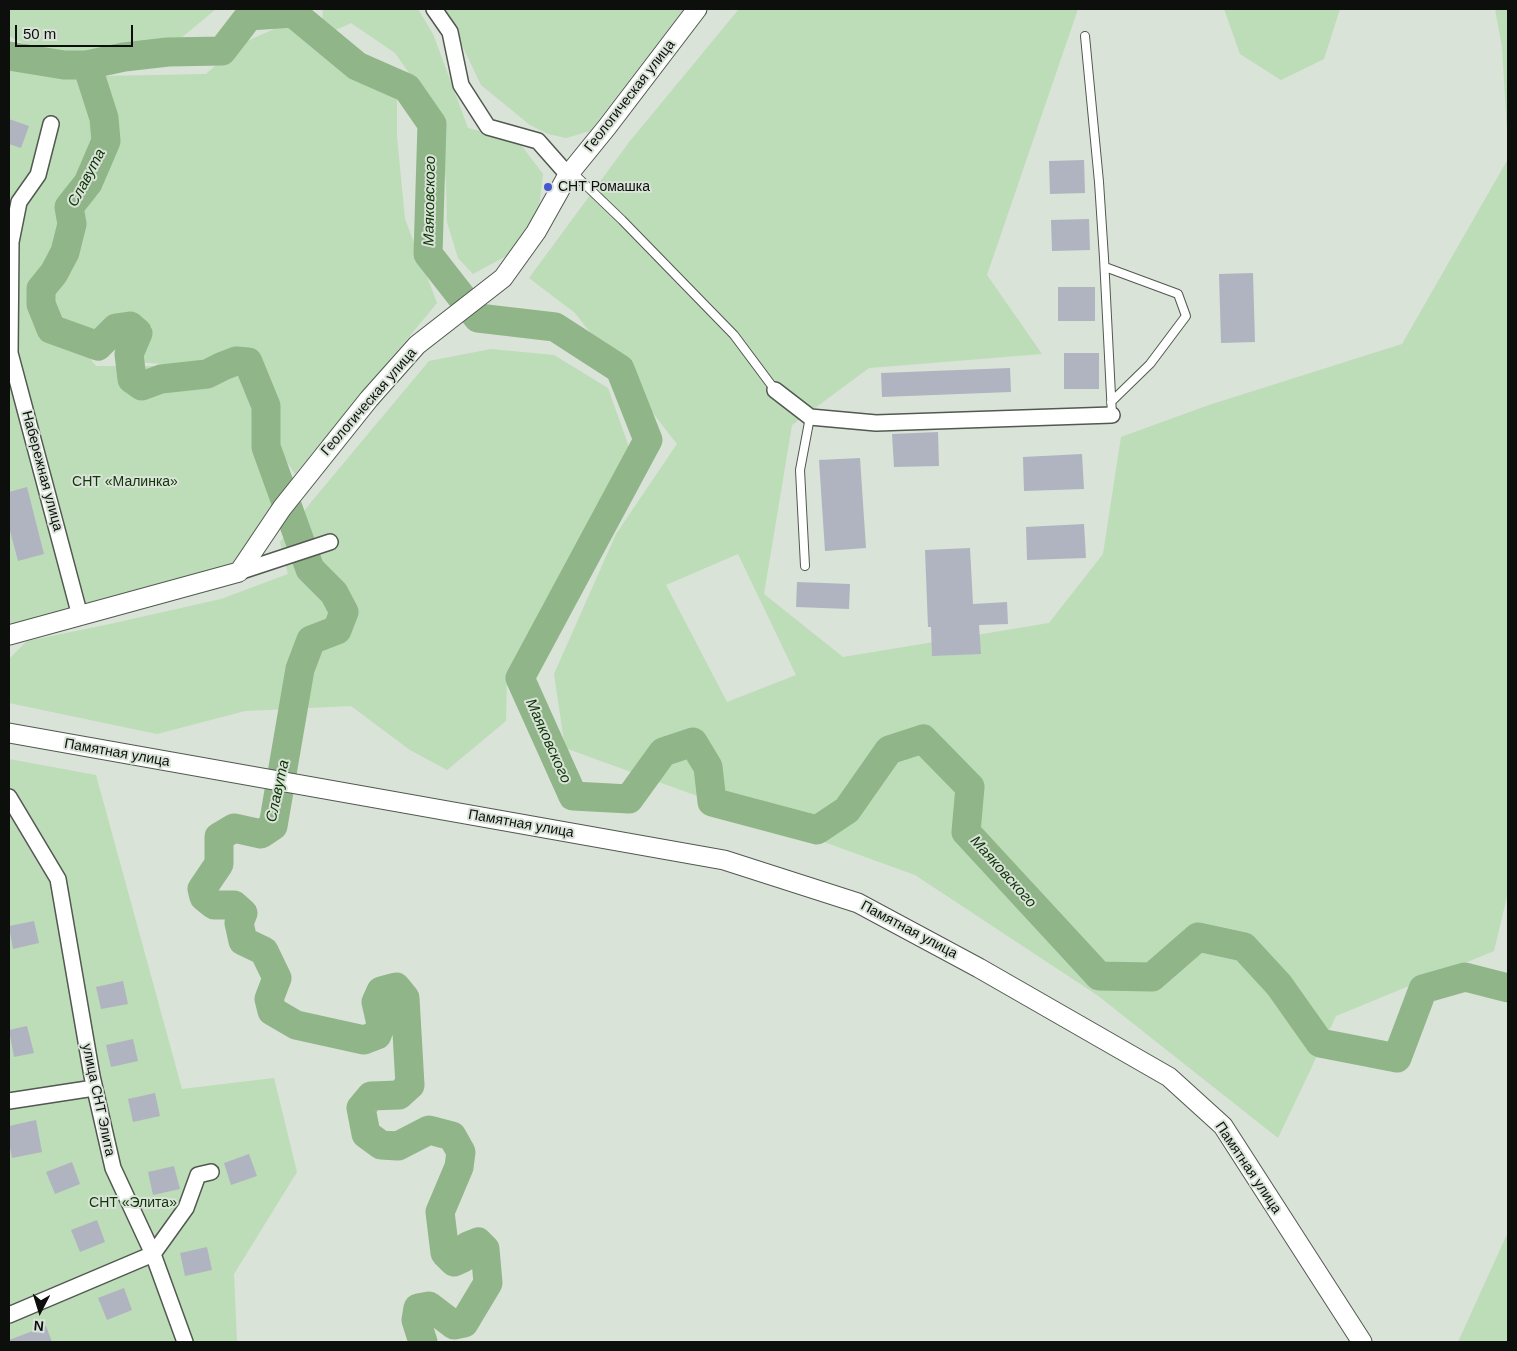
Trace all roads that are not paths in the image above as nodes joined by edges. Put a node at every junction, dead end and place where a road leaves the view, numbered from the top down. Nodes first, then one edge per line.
1 (434, 9) edge
2 (448, 9) edge
3 (696, 9) edge
4 (450, 32) junction
5 (1084, 36) dead end
6 (51, 124) dead end
7 (570, 173) junction
8 (1105, 267) junction
9 (775, 390) joint
10 (1111, 409) junction
11 (810, 417) junction
12 (330, 542) dead end
13 (806, 566) dead end
14 (239, 572) junction
15 (80, 616) junction
16 (9, 635) edge
17 (9, 733) edge
18 (9, 797) edge
19 (94, 1088) junction
20 (9, 1100) edge
21 (211, 1172) dead end
22 (153, 1254) junction
23 (9, 1315) edge
24 (185, 1342) edge
25 (1362, 1342) edge

1 - 4 street
2 - 4 street
3 - 7 street, Геологическая улица
4 - 7 street
5 - 8 lane
6 - 15 street, Набережная улица
7 - 9 lane
7 - 14 street, Геологическая улица
8 - 10 lane
8 - 10 lane
9 - 11 street
10 - 11 street
11 - 13 lane
12 - 14 street
14 - 15 street
15 - 16 street
17 - 25 street, Памятная улица
18 - 19 street, улица СНТ Элита
19 - 20 street
19 - 22 street, улица СНТ Элита
21 - 22 street
22 - 23 street
22 - 24 street, улица СНТ Элита

